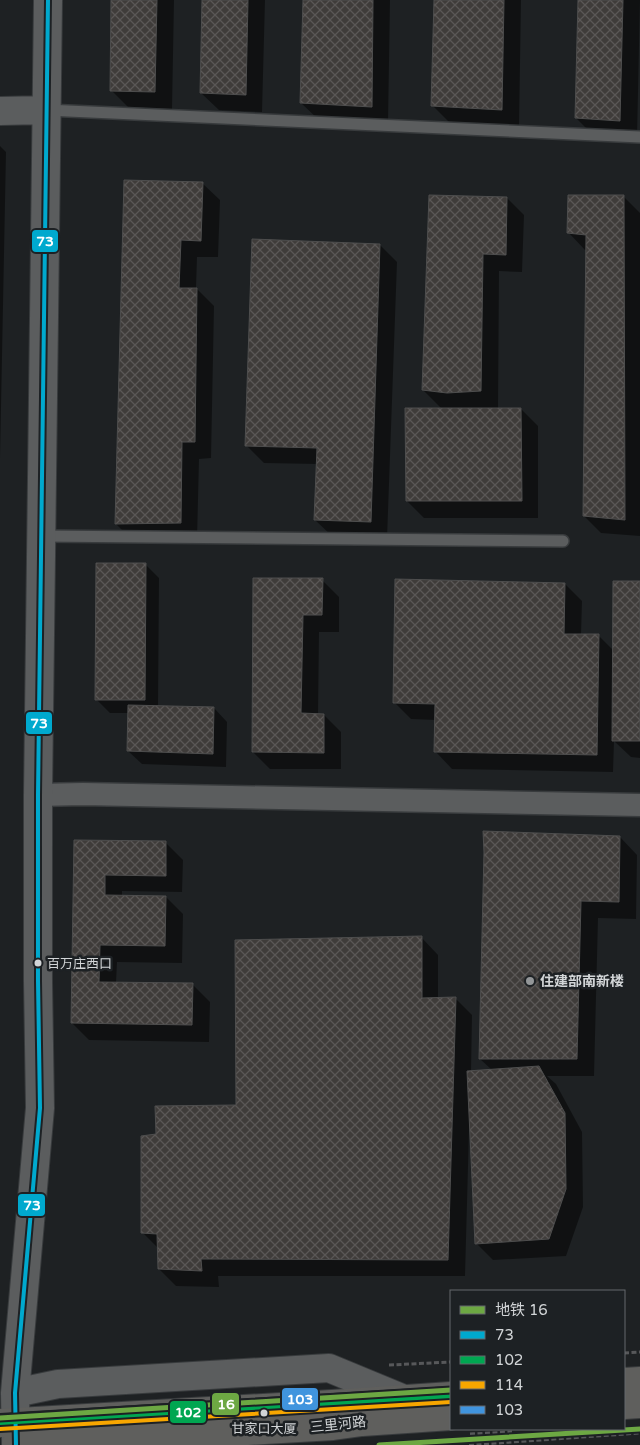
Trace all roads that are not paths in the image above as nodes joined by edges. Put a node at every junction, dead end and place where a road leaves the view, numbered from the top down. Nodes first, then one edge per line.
1 (48, 0) edge
2 (46, 110) junction
3 (0, 111) edge
4 (640, 137) edge
5 (41, 536) junction
6 (563, 541) dead end
7 (38, 795) junction
8 (640, 805) edge
9 (640, 1381) edge
10 (625, 1382) edge
11 (15, 1393) junction
12 (450, 1396) edge
13 (404, 1399) junction
14 (640, 1404) edge
15 (625, 1406) edge
16 (450, 1416) edge
17 (13, 1436) edge

1 - 2 street
2 - 3 street
2 - 4 lane
2 - 5 street
5 - 6 lane
5 - 7 street
7 - 8 street
7 - 11 street
9 - 10 main road
11 - 13 street, 三里河路
11 - 17 street
12 - 13 main road, 三里河路
13 - 17 main road, 三里河路
14 - 15 main road
16 - 17 main road, 三里河路

